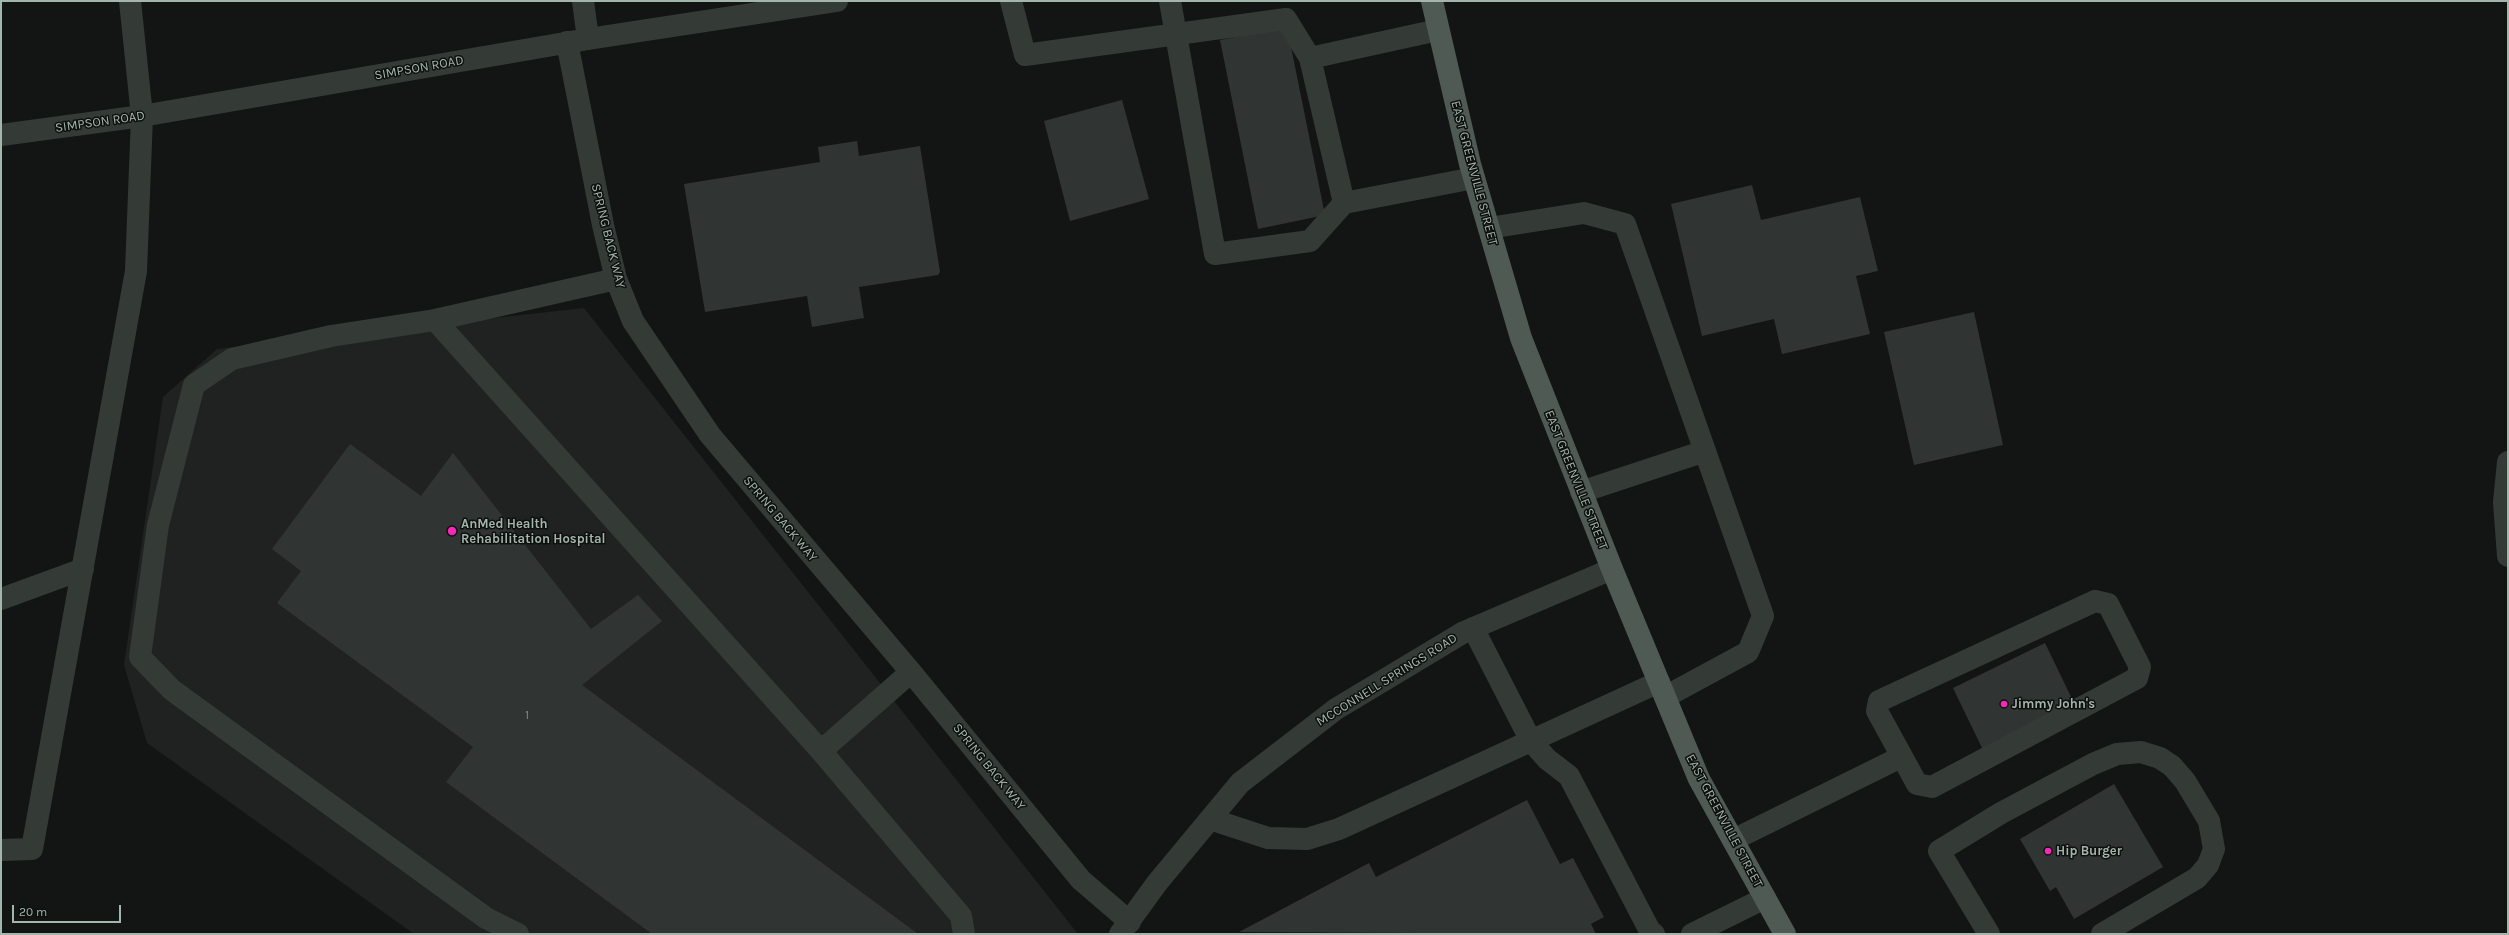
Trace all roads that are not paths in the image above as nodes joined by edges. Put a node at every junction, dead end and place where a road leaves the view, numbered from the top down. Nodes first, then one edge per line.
1 (130, 1) edge
2 (583, 1) edge
3 (837, 1) edge
4 (1011, 1) edge
5 (1170, 1) edge
6 (1432, 1) edge
7 (1438, 30) junction
8 (1175, 34) junction
9 (588, 39) junction
10 (567, 42) junction
11 (1310, 58) junction
12 (142, 116) junction
13 (1, 135) edge
14 (1474, 178) junction
15 (1344, 202) junction
16 (1489, 228) junction
17 (616, 279) junction
18 (435, 320) junction
19 (1705, 451) junction
20 (2508, 462) edge
21 (1581, 492) junction
22 (2508, 556) edge
23 (83, 569) junction
24 (1612, 569) junction
25 (1, 599) edge
26 (1473, 628) junction
27 (911, 672) junction
28 (1662, 690) junction
29 (1531, 741) junction
30 (821, 751) junction
31 (1901, 757) junction
32 (1210, 819) junction
33 (1733, 840) junction
34 (1, 850) edge
35 (1765, 898) junction
36 (1125, 928) edge
37 (518, 934) edge
38 (964, 934) edge
39 (1654, 934) edge
40 (1692, 934) edge
41 (1785, 934) edge
42 (1989, 934) edge
43 (2102, 934) edge

1 - 12 street
2 - 9 street
3 - 9 street, SIMPSON ROAD
4 - 8 street
5 - 8 street
6 - 7 main road, EAST GREENVILLE STREET
7 - 11 street
7 - 14 main road, EAST GREENVILLE STREET
8 - 11 street
8 - 15 street
9 - 10 street, SIMPSON ROAD
10 - 12 street, SIMPSON ROAD
10 - 17 street, SPRING BACK WAY
11 - 15 street
12 - 13 street, SIMPSON ROAD
12 - 23 street
14 - 15 street
14 - 16 main road, EAST GREENVILLE STREET
16 - 19 street
16 - 21 main road, EAST GREENVILLE STREET
17 - 18 street
17 - 27 street, SPRING BACK WAY
18 - 30 street
18 - 37 street
19 - 21 street
19 - 28 street
20 - 22 street
21 - 24 main road, EAST GREENVILLE STREET
23 - 25 street
23 - 34 street
24 - 26 street, MCCONNELL SPRINGS ROAD
24 - 28 main road, EAST GREENVILLE STREET
26 - 29 street
26 - 32 street, MCCONNELL SPRINGS ROAD
27 - 30 street
27 - 36 street, SPRING BACK WAY
28 - 29 street
28 - 33 main road, EAST GREENVILLE STREET
29 - 32 street
29 - 39 street
30 - 38 street
31 - 31 street
31 - 33 street
32 - 36 street, MCCONNELL SPRINGS ROAD
33 - 35 main road, EAST GREENVILLE STREET
35 - 40 street
35 - 41 main road, EAST GREENVILLE STREET
42 - 43 street

